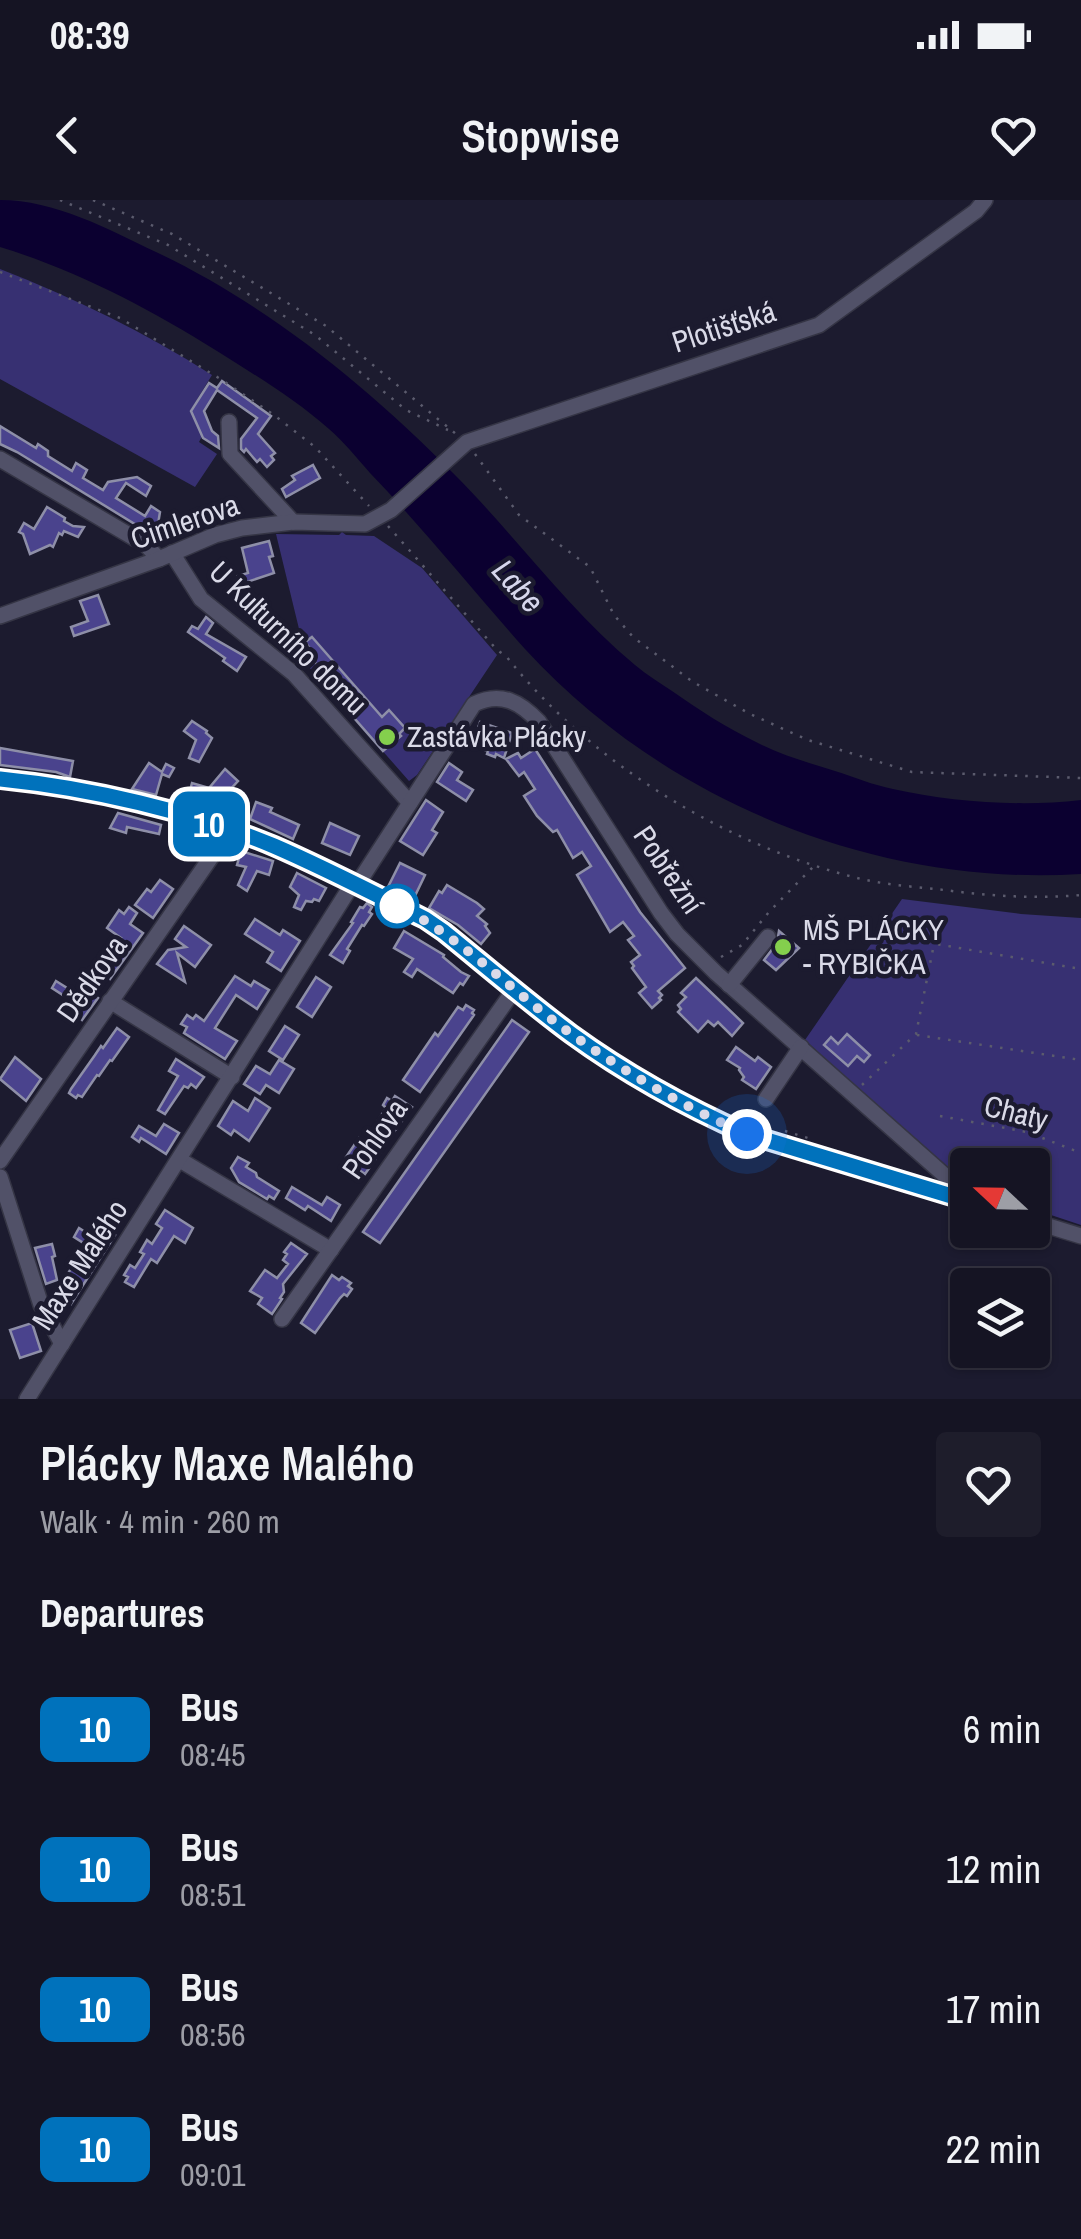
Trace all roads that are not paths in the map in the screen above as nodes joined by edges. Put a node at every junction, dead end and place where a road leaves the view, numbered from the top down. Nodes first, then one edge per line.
1 (985, 200) edge
2 (229, 422) dead end
3 (0, 459) edge
4 (386, 514) joint
5 (293, 522) junction
6 (166, 556) junction
7 (0, 616) edge
8 (0, 779) edge
9 (410, 803) junction
10 (230, 830) junction
11 (355, 884) junction
12 (768, 937) dead end
13 (729, 985) junction
14 (514, 990) junction
15 (110, 1002) junction
16 (801, 1047) junction
17 (232, 1077) junction
18 (766, 1099) road end
19 (0, 1160) edge
20 (180, 1160) junction
21 (0, 1178) edge
22 (950, 1182) edge
23 (950, 1193) edge
24 (1050, 1227) edge
25 (1081, 1236) edge
26 (331, 1250) junction
27 (282, 1319) dead end
28 (62, 1344) junction
29 (27, 1399) edge

1 - 4 street, Plotišťská
2 - 5 street
3 - 6 street
4 - 5 street, Cimlerova
5 - 6 street, Cimlerova
6 - 7 street, Cimlerova
6 - 9 street, U Kulturního domu
8 - 10 street
9 - 11 street, Pobřežní
9 - 13 street, Pobřežní
10 - 11 street
10 - 15 street, Dědkova
11 - 14 street
11 - 17 street, Maxe Malého
12 - 13 street
13 - 16 street, Pobřežní
14 - 23 street
14 - 26 street, Pohlova
15 - 17 street
15 - 19 street, Dědkova
16 - 18 street
16 - 22 street, Pobřežní
17 - 20 street, Maxe Malého
20 - 26 street
20 - 28 street, Maxe Malého
21 - 28 street
24 - 25 street
26 - 27 street, Pohlova
28 - 29 street, Maxe Malého

